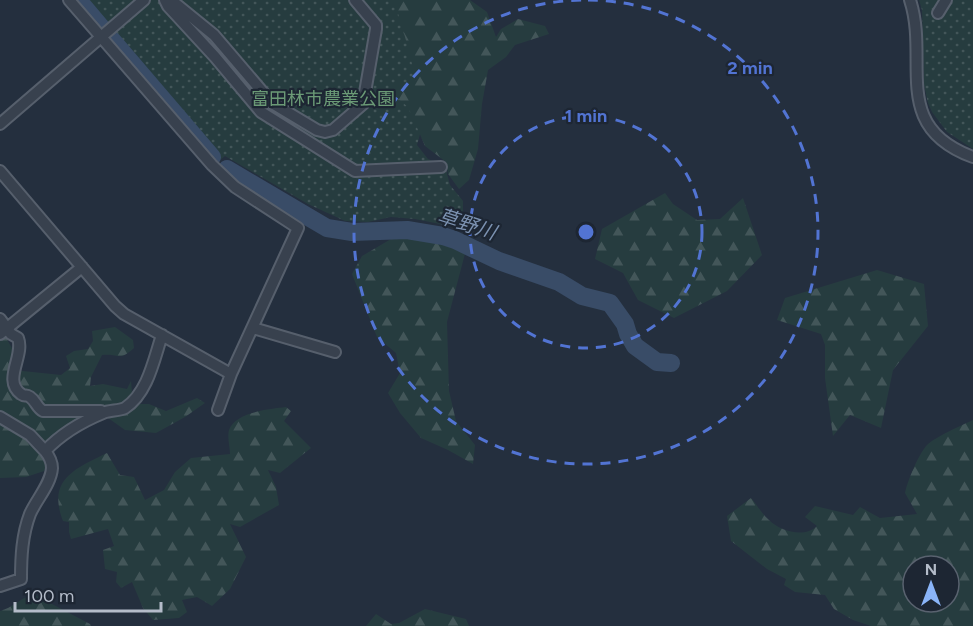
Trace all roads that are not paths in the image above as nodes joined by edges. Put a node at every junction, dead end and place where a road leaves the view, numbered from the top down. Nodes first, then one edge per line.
1 (69, 0) edge
2 (144, 0) edge
3 (165, 0) edge
4 (171, 0) edge
5 (355, 0) edge
6 (910, 0) edge
7 (946, 0) edge
8 (938, 13) dead end
9 (101, 37) junction
10 (0, 124) edge
11 (973, 157) edge
12 (441, 166) dead end
13 (0, 171) edge
14 (82, 267) junction
15 (0, 320) edge
16 (254, 328) junction
17 (4, 332) edge
18 (162, 335) junction
19 (335, 352) dead end
20 (231, 374) junction
21 (218, 410) dead end
22 (105, 411) junction
23 (0, 417) edge
24 (45, 451) junction
25 (0, 586) edge

1 - 9 street
2 - 9 street
3 - 12 street
4 - 5 street
6 - 11 street
7 - 8 street
9 - 10 street
9 - 16 street
13 - 14 street
14 - 17 street
14 - 18 street
15 - 17 street
16 - 19 street
16 - 20 street
17 - 22 street
18 - 20 street
18 - 22 street
20 - 21 street
22 - 24 street
23 - 24 street
24 - 25 street

